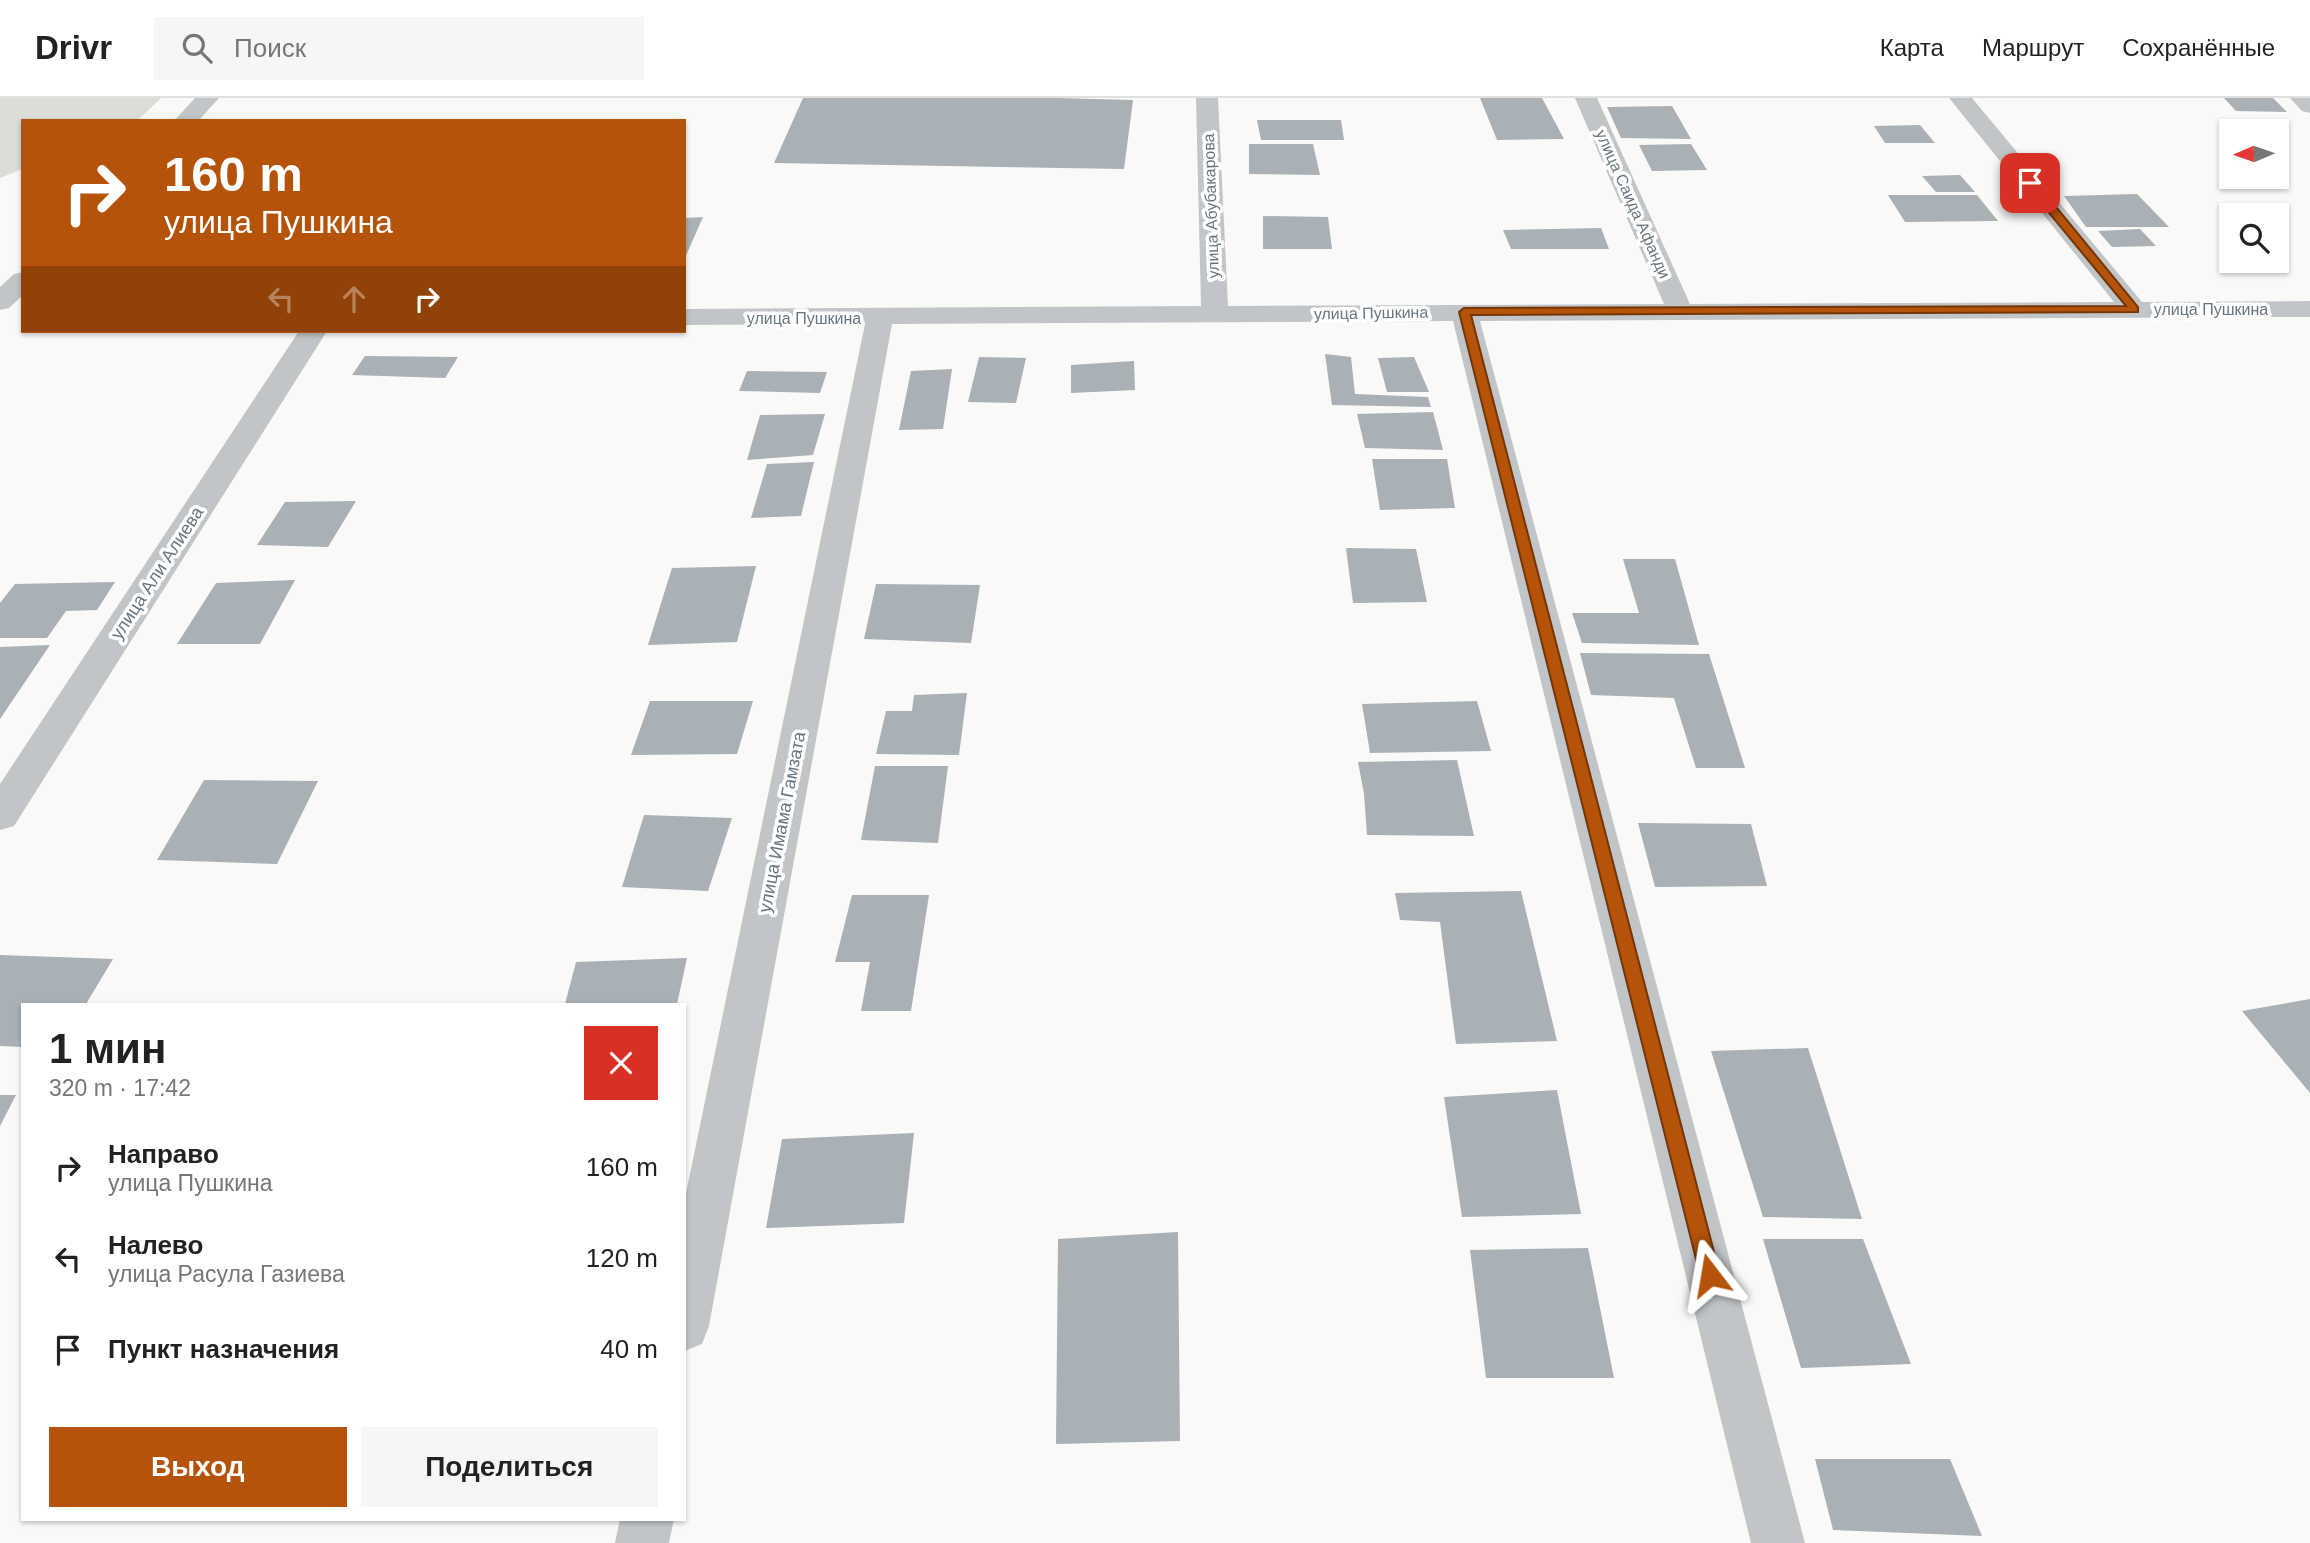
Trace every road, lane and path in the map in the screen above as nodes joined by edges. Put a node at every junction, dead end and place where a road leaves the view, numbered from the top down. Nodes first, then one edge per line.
1 (208, 98) edge
2 (1207, 98) edge
3 (1586, 98) edge
4 (1960, 98) edge
5 (2301, 98) edge
6 (2310, 106) edge
7 (187, 119) edge
8 (21, 282) edge
9 (0, 302) edge
10 (2134, 309) junction
11 (2310, 309) edge
12 (1680, 311) junction
13 (0, 312) edge
14 (1464, 312) junction
15 (21, 313) edge
16 (1215, 314) junction
17 (686, 317) edge
18 (880, 318) junction
19 (312, 333) edge
20 (0, 815) edge
21 (686, 1316) edge
22 (647, 1521) edge
23 (642, 1543) edge
24 (1778, 1543) edge

1 - 7 street
2 - 16 street, улица Абубакарова
3 - 12 street, улица Саида Афанди
4 - 10 street
5 - 6 street
8 - 9 street
10 - 11 street, улица Пушкина
10 - 12 street, улица Пушкина
12 - 14 street, улица Пушкина
13 - 15 street
14 - 16 street, улица Пушкина
14 - 24 street
16 - 18 street, улица Пушкина
17 - 18 street, улица Пушкина
18 - 21 street, улица Имама Гамзата
19 - 20 street, улица Али Алиева
22 - 23 street

